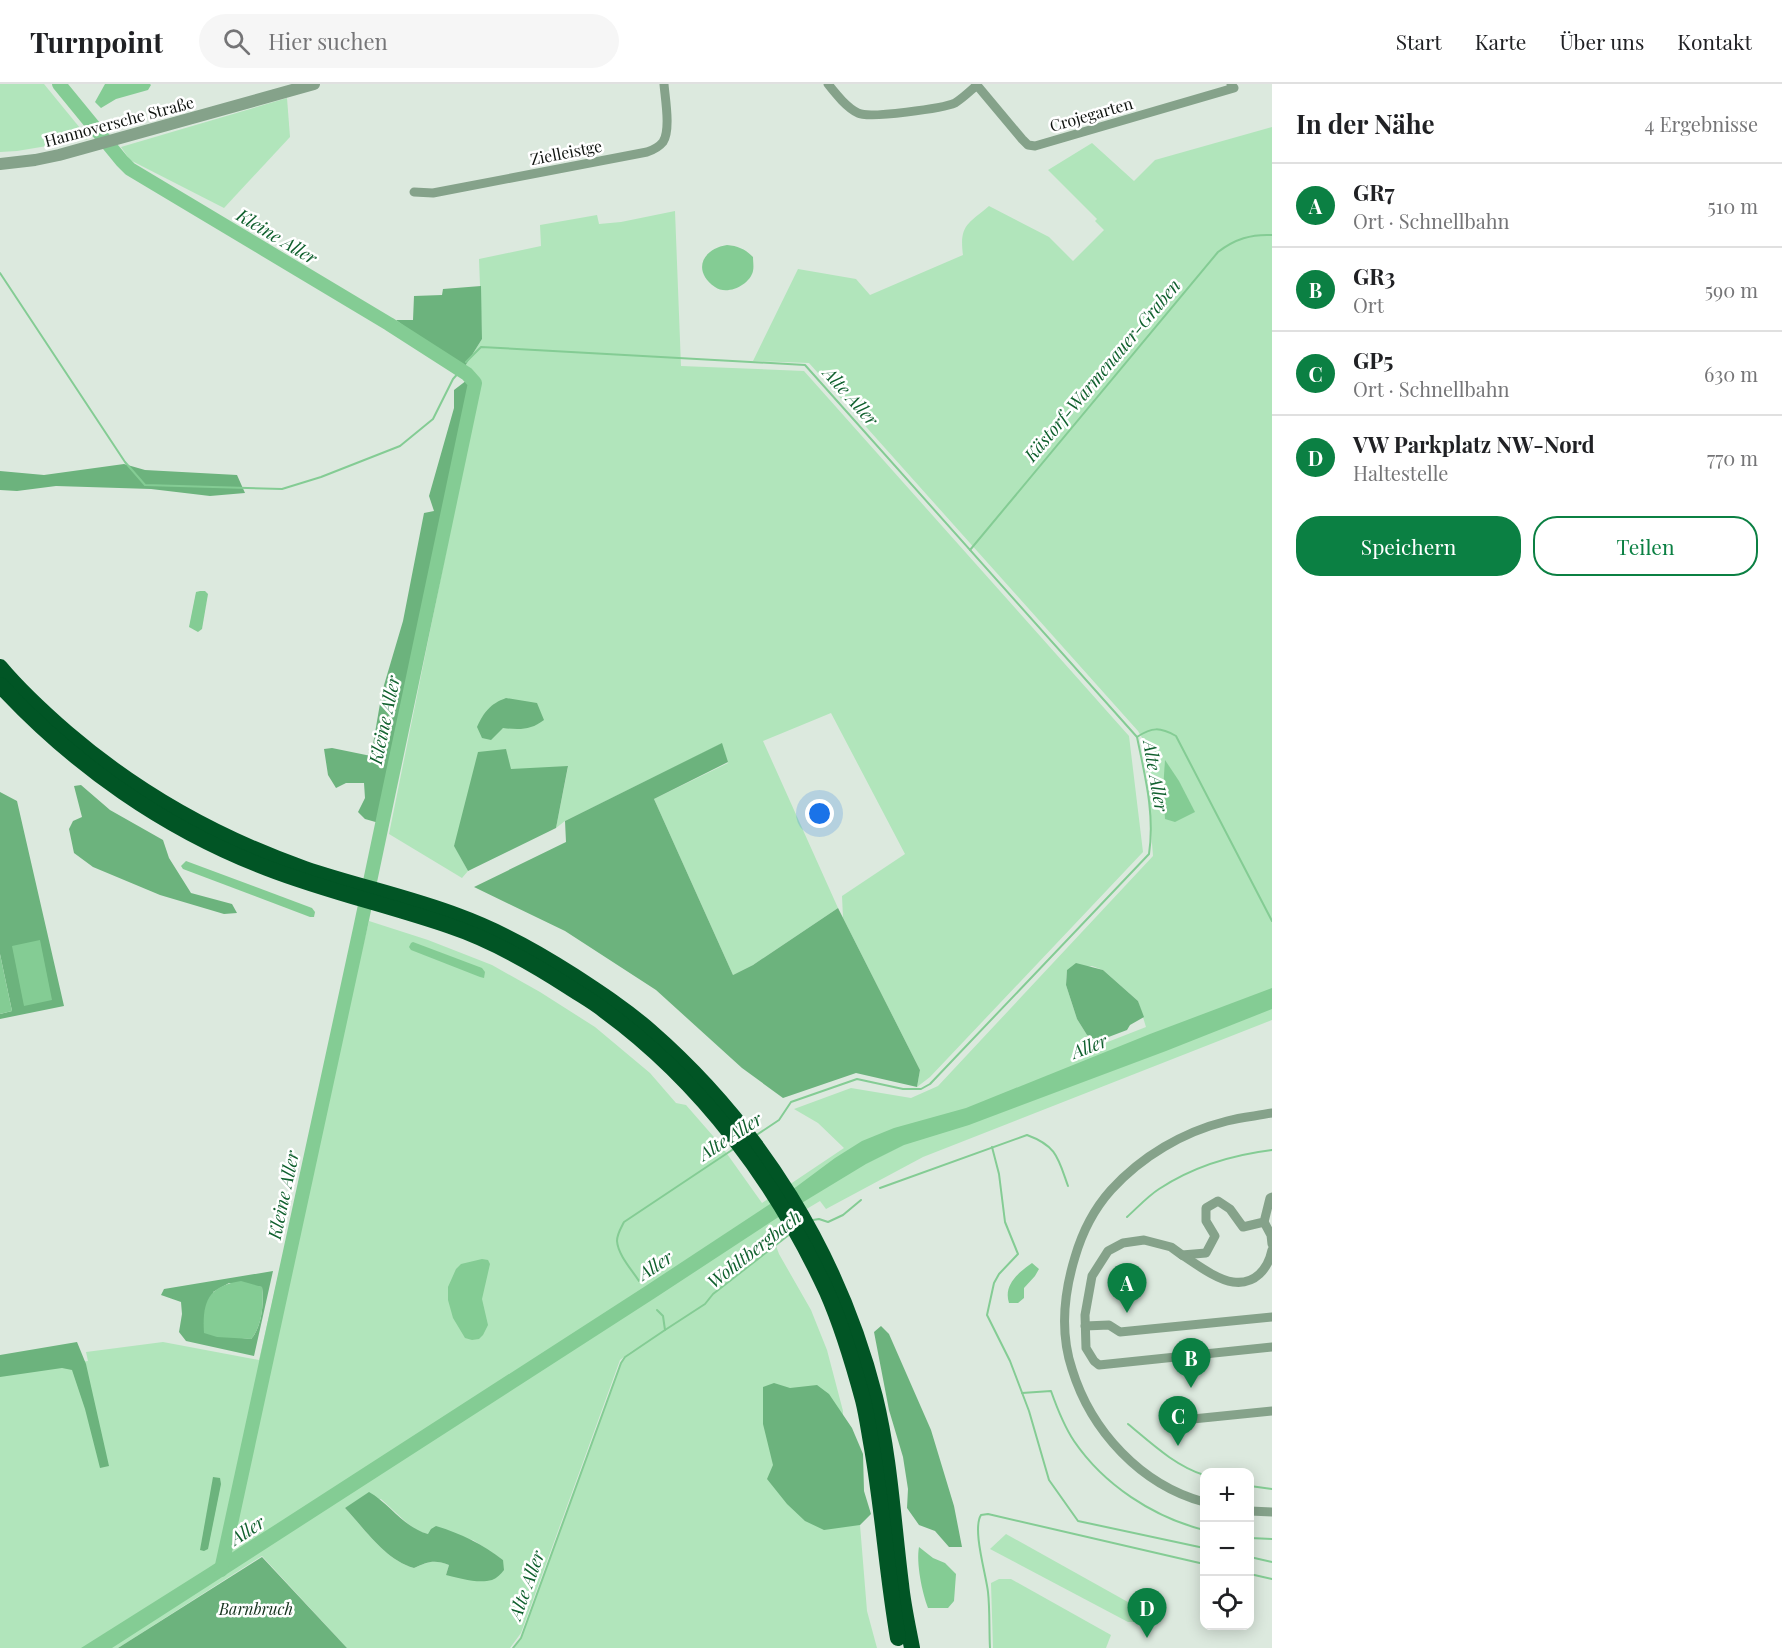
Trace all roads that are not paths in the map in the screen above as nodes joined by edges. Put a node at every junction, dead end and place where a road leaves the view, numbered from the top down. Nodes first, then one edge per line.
1 (314, 84) edge
2 (664, 84) edge
3 (828, 84) edge
4 (976, 84) edge
5 (1231, 84) edge
6 (0, 164) edge
7 (414, 192) dead end
8 (0, 667) edge
9 (0, 685) edge
10 (327, 882) junction
11 (1272, 1113) edge
12 (1272, 1197) edge
13 (1264, 1222) junction
14 (808, 1241) junction
15 (1272, 1244) edge
16 (1272, 1250) edge
17 (1206, 1253) junction
18 (1182, 1255) junction
19 (1205, 1270) junction
20 (1272, 1317) edge
21 (1085, 1326) junction
22 (1272, 1347) edge
23 (1272, 1411) edge
24 (1173, 1421) dead end
25 (1200, 1501) edge
26 (1254, 1511) edge
27 (1272, 1512) edge
28 (900, 1648) edge
29 (912, 1648) edge

1 - 6 street, Hannoversche Straße
2 - 7 street, Zielleistge
3 - 4 street
4 - 5 street, Crojegarten
8 - 10 highway
9 - 10 highway
10 - 14 highway
11 - 25 street
12 - 13 street
13 - 15 street
13 - 17 street
14 - 28 highway
14 - 29 highway
16 - 19 street
17 - 18 street
17 - 19 street
18 - 19 street
18 - 21 street
20 - 21 street
21 - 22 street
23 - 24 street
26 - 27 street

